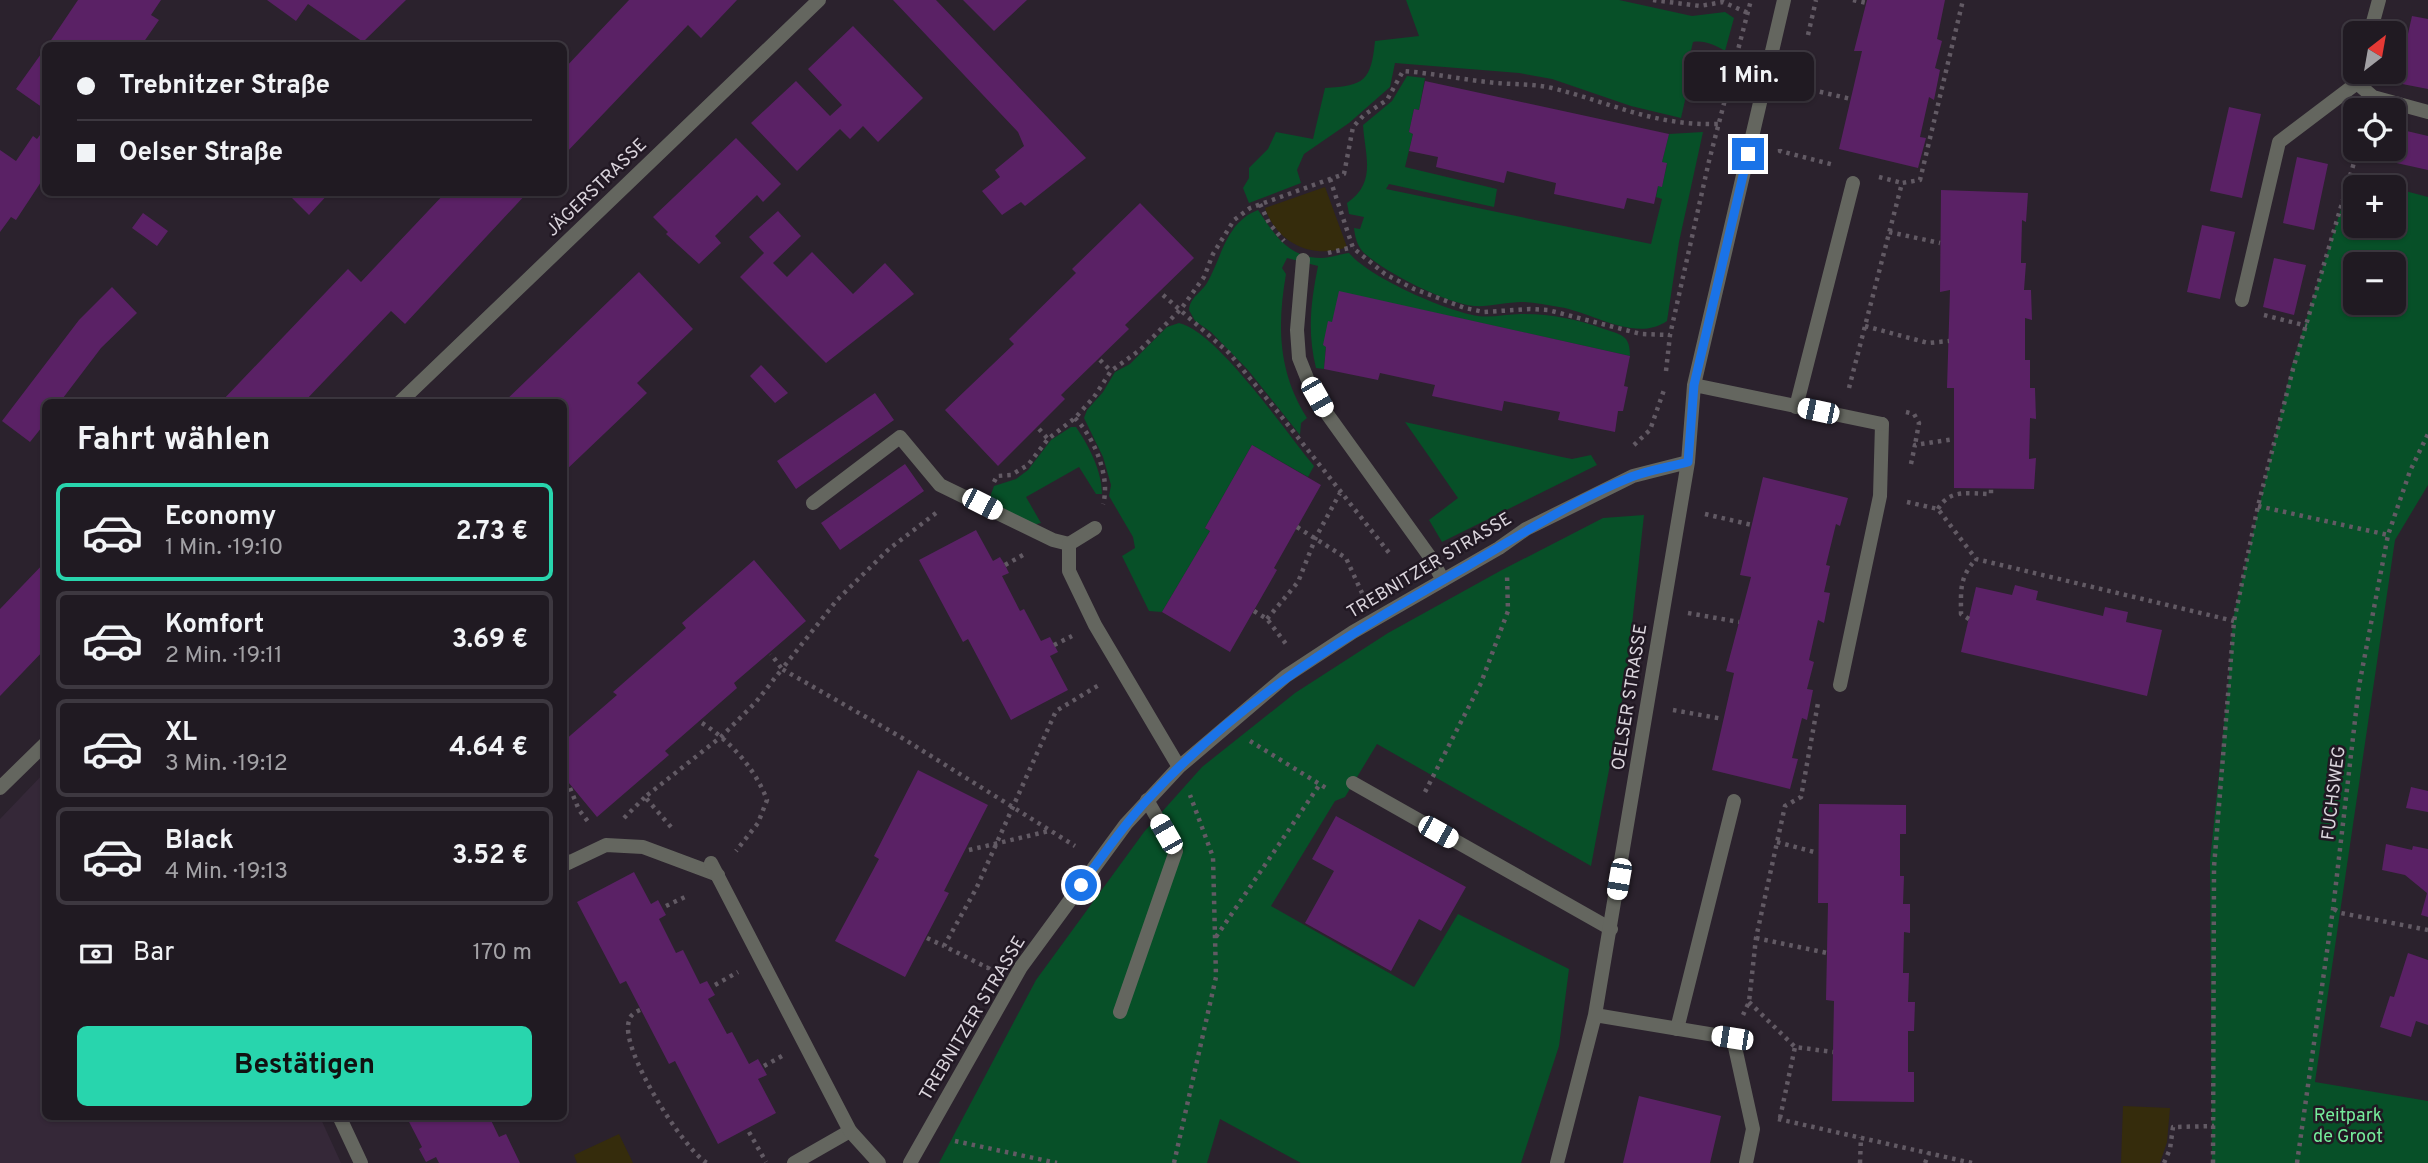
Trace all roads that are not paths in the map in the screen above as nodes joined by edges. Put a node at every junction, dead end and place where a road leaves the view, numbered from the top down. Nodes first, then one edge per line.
1 (819, 0) edge
2 (1784, 0) edge
3 (2379, 0) edge
4 (2373, 21) edge
5 (2350, 84) edge
6 (2364, 84) edge
7 (2428, 112) edge
8 (2283, 123) dead end
9 (2279, 142) junction
10 (1853, 183) dead end
11 (1303, 260) dead end
12 (2242, 300) road end
13 (1694, 385) junction
14 (403, 399) edge
15 (1796, 407) junction
16 (1688, 462) junction
17 (813, 503) dead end
18 (1095, 528) road end
19 (1069, 544) junction
20 (1443, 580) junction
21 (1840, 685) road end
22 (42, 747) edge
23 (1180, 767) junction
24 (1353, 783) dead end
25 (0, 788) edge
26 (1147, 800) junction
27 (1734, 801) dead end
28 (567, 864) edge
29 (1611, 929) junction
30 (1120, 1012) dead end
31 (1595, 1015) junction
32 (1677, 1029) junction
33 (341, 1120) edge
34 (850, 1131) junction
35 (360, 1163) edge
36 (794, 1163) edge
37 (879, 1163) edge
38 (910, 1163) edge
39 (1557, 1163) edge
40 (1746, 1163) edge

1 - 14 street, JÄGERSTRASSE
2 - 13 street, OELSER STRASSE
3 - 4 street
5 - 9 street
6 - 7 street
8 - 9 street
9 - 12 street
10 - 15 street
11 - 20 street
13 - 15 street
13 - 16 street, OELSER STRASSE
15 - 21 street
16 - 20 street, TREBNITZER STRASSE
16 - 29 street, OELSER STRASSE
17 - 19 street
18 - 19 street
19 - 23 street
20 - 23 street, TREBNITZER STRASSE
22 - 25 street
23 - 26 street, TREBNITZER STRASSE
24 - 29 street
26 - 30 street
26 - 38 street, TREBNITZER STRASSE
27 - 32 street
28 - 34 street
29 - 31 street, OELSER STRASSE
31 - 32 street
31 - 39 street, OELSER STRASSE
32 - 40 street
33 - 35 street
34 - 36 street
34 - 37 street

